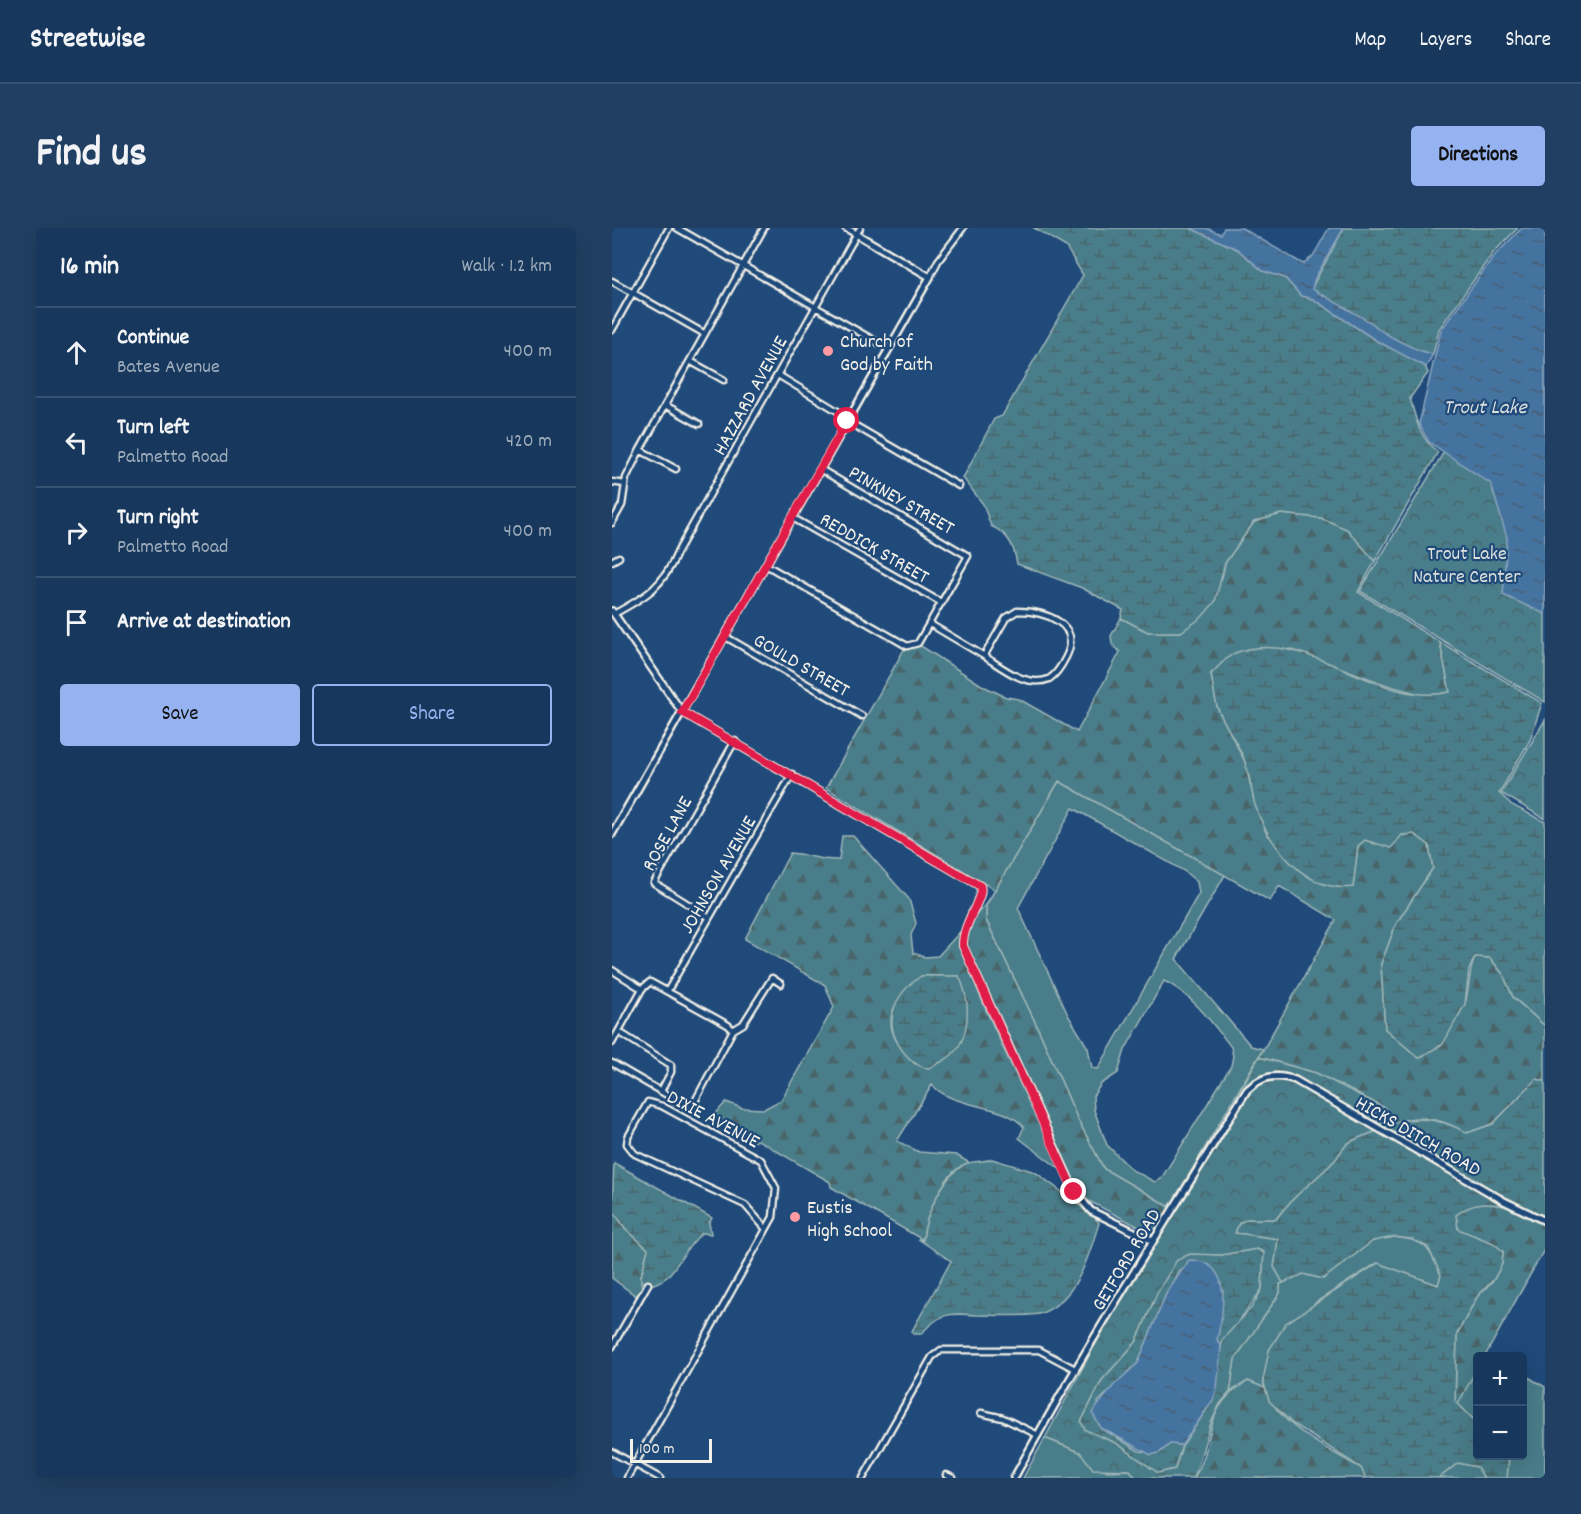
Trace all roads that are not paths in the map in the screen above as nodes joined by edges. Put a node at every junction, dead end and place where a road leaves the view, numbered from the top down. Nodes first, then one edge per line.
1 (669, 228) edge
2 (677, 228) edge
3 (764, 228) edge
4 (846, 228) edge
5 (860, 228) edge
6 (963, 228) edge
7 (857, 234) junction
8 (743, 265) junction
9 (930, 277) junction
10 (612, 281) edge
11 (632, 293) junction
12 (815, 307) junction
13 (612, 330) edge
14 (705, 334) junction
15 (889, 349) junction
16 (690, 361) junction
17 (778, 375) junction
18 (724, 380) dead end
19 (665, 405) junction
20 (848, 420) junction
21 (699, 424) dead end
22 (640, 450) junction
23 (676, 469) dead end
24 (820, 469) junction
25 (612, 482) edge
26 (625, 484) junction
27 (959, 486) dead end
28 (793, 518) junction
29 (612, 523) edge
30 (619, 556) dead end
31 (612, 561) edge
32 (766, 565) junction
33 (942, 603) junction
34 (613, 613) edge
35 (930, 624) junction
36 (726, 637) junction
37 (984, 656) junction
38 (682, 712) junction
39 (862, 716) dead end
40 (735, 741) junction
41 (792, 774) junction
42 (612, 834) edge
43 (709, 917) junction
44 (612, 970) edge
45 (781, 984) dead end
46 (642, 988) junction
47 (668, 990) junction
48 (733, 1030) junction
49 (619, 1032) junction
50 (612, 1043) edge
51 (612, 1063) edge
52 (1278, 1076) joint
53 (661, 1091) junction
54 (1545, 1221) edge
55 (766, 1229) junction
56 (1153, 1241) junction
57 (648, 1284) dead end
58 (612, 1347) edge
59 (1076, 1369) junction
60 (981, 1413) dead end
61 (1038, 1435) junction
62 (612, 1452) edge
63 (635, 1464) junction
64 (946, 1475) dead end
65 (627, 1478) edge
66 (660, 1478) edge
67 (863, 1478) edge
68 (953, 1478) edge
69 (1014, 1478) edge

1 - 11 street
2 - 8 street
3 - 8 street
4 - 7 street
5 - 7 street, HAZZARD AVENUE
6 - 9 street
7 - 9 street
7 - 12 street, HAZZARD AVENUE
8 - 12 street
8 - 14 street
9 - 15 street
10 - 11 street
11 - 13 street
11 - 14 street
12 - 15 street
12 - 17 street, HAZZARD AVENUE
14 - 16 street
15 - 20 street
16 - 18 street
16 - 19 street
17 - 20 street
17 - 34 street, HAZZARD AVENUE
19 - 21 street
19 - 22 street
20 - 24 street
20 - 27 street
22 - 23 street
22 - 26 street
24 - 28 street
24 - 33 street, PINKNEY STREET
25 - 26 street
26 - 29 street
28 - 32 street
28 - 33 street, REDDICK STREET
30 - 31 street
32 - 35 street
32 - 36 street
33 - 35 street
34 - 38 street
35 - 37 street
36 - 38 street
36 - 39 street, GOULD STREET
37 - 37 street
38 - 40 street
38 - 42 street
40 - 41 street
40 - 43 street, ROSE LANE
41 - 43 street, JOHNSON AVENUE
41 - 56 street
43 - 47 street, JOHNSON AVENUE
44 - 46 street
45 - 48 street
46 - 47 street
46 - 49 street
47 - 48 street
48 - 53 street
49 - 50 street
49 - 53 street
51 - 53 street
52 - 54 street, HICKS DITCH ROAD
52 - 56 street, GETFORD ROAD
55 - 55 street, DIXIE AVENUE
55 - 63 street, DIXIE AVENUE
56 - 59 street, GETFORD ROAD
57 - 58 street
59 - 61 street, GETFORD ROAD
59 - 67 street
60 - 61 street
61 - 69 street, GETFORD ROAD
62 - 63 street
63 - 65 street, DIXIE AVENUE
63 - 66 street
64 - 68 street

